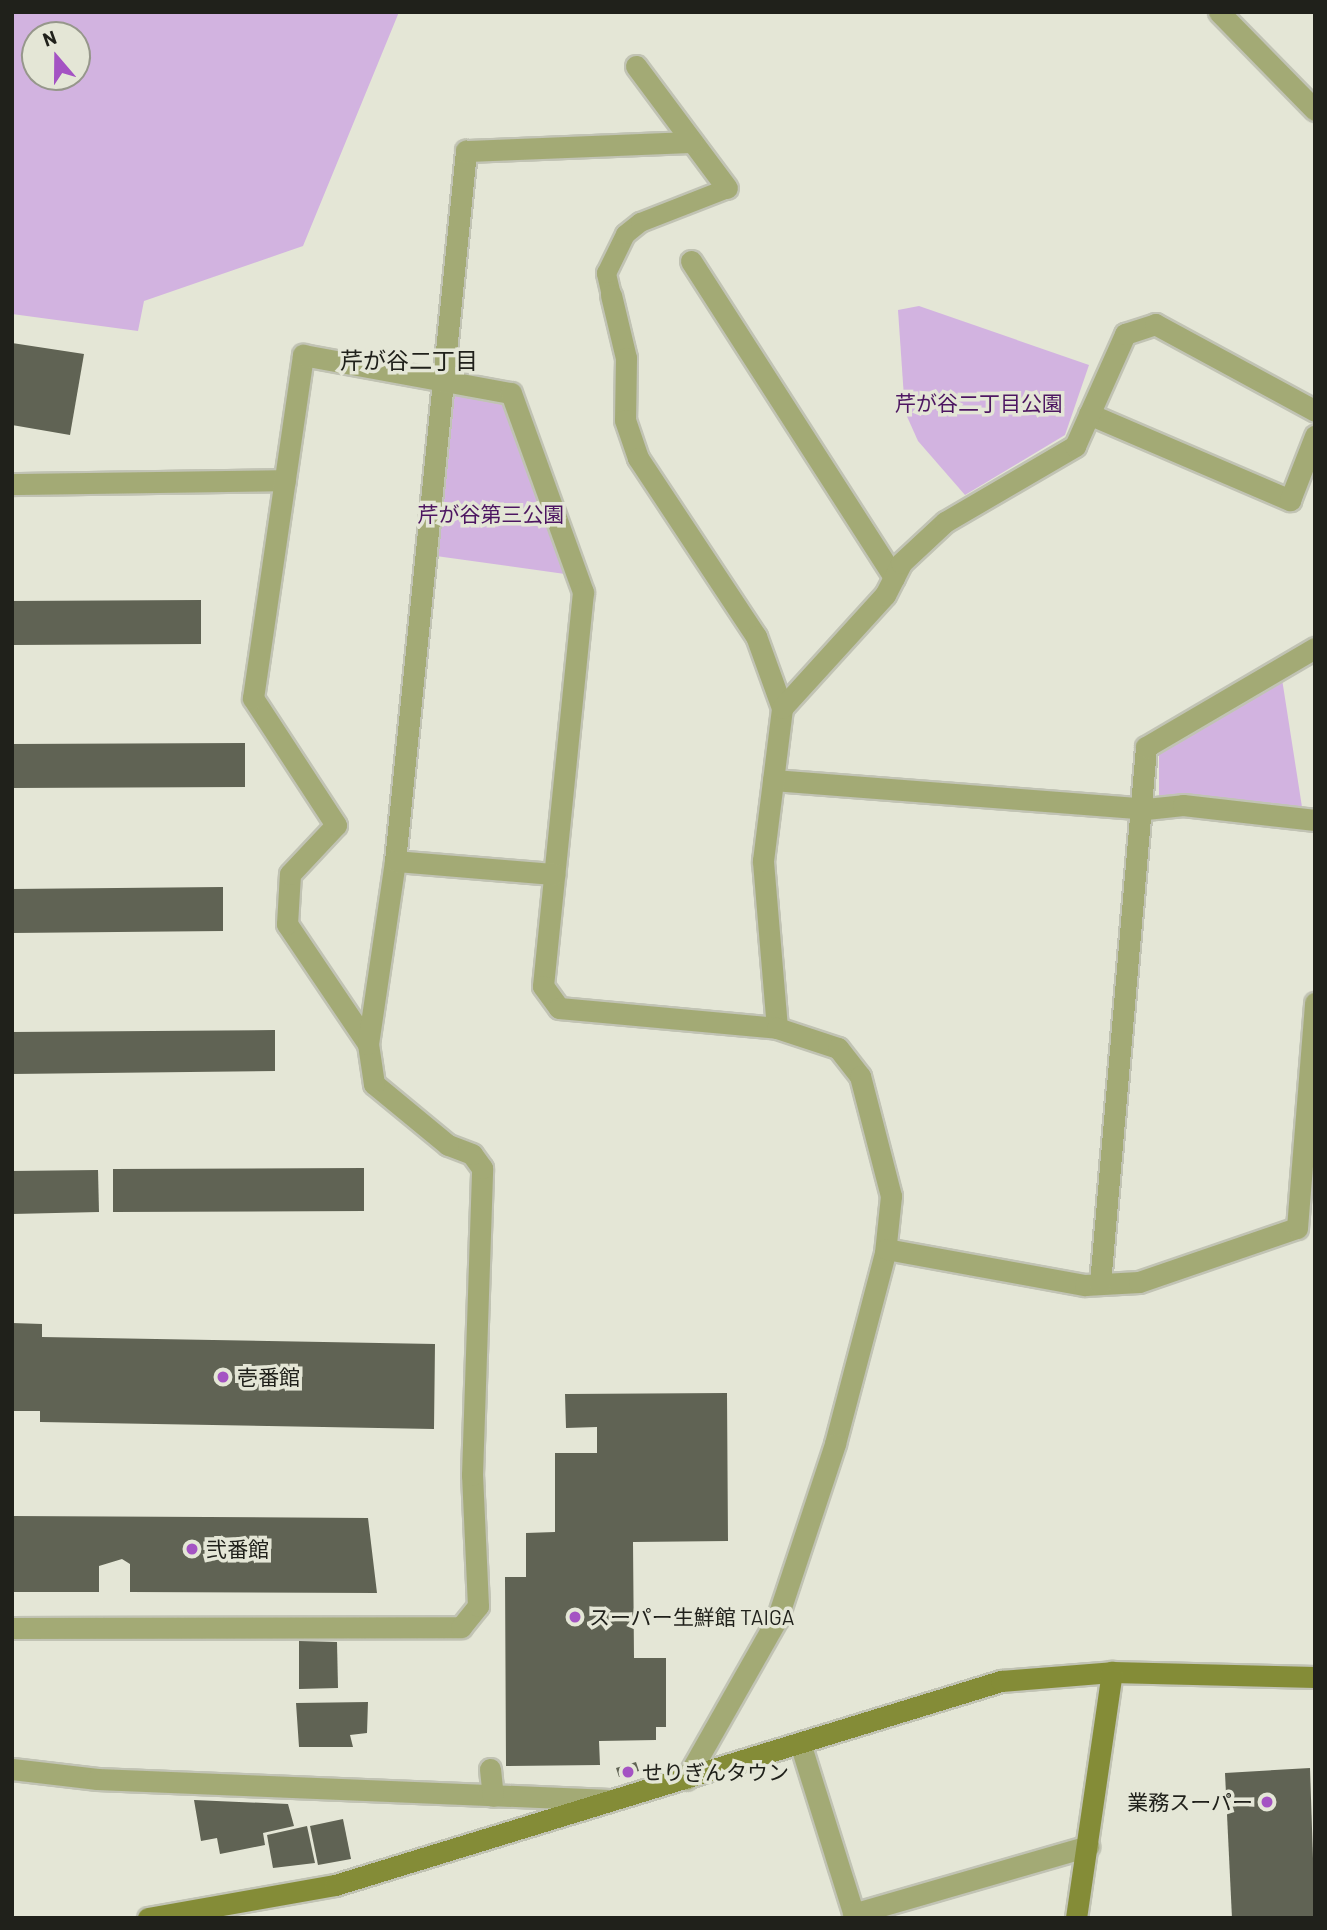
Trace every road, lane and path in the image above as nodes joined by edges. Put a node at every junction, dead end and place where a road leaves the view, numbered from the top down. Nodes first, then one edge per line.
1 (1219, 12) edge
2 (636, 66) dead end
3 (1315, 110) edge
4 (692, 142) junction
5 (727, 188) joint
6 (691, 261) dead end
7 (611, 295) joint
8 (441, 380) junction
9 (1315, 411) edge
10 (1089, 414) junction
11 (1315, 436) edge
12 (285, 480) junction
13 (12, 484) edge
14 (894, 577) junction
15 (1315, 648) edge
16 (782, 708) junction
17 (773, 780) junction
18 (1146, 809) junction
19 (1315, 820) edge
20 (395, 861) junction
21 (554, 874) junction
22 (1315, 1003) edge
23 (777, 1028) junction
24 (368, 1044) junction
25 (1297, 1228) junction
26 (1315, 1240) edge
27 (886, 1249) junction
28 (1100, 1284) junction
29 (478, 1606) junction
30 (12, 1628) edge
31 (482, 1629) dead end
32 (1112, 1672) junction
33 (1315, 1677) edge
34 (800, 1743) junction
35 (490, 1769) dead end
36 (13, 1770) edge
37 (686, 1779) junction
38 (493, 1796) junction
39 (626, 1800) junction
40 (1088, 1846) junction
41 (219, 1912) edge
42 (854, 1916) edge
43 (148, 1918) edge
44 (1076, 1918) edge

1 - 3 street
2 - 4 street
4 - 5 street
4 - 8 street
5 - 7 lane
6 - 14 street
7 - 16 street
8 - 12 street
8 - 20 street
8 - 21 street
9 - 10 street
10 - 11 street
10 - 14 street
12 - 13 street
12 - 24 street
14 - 16 street
15 - 18 street
16 - 17 street
17 - 18 street
17 - 23 street
18 - 19 street
18 - 28 street
20 - 21 street
20 - 24 street
21 - 23 street
22 - 25 street
23 - 27 street
24 - 29 street
25 - 26 street
25 - 28 street
27 - 28 street
27 - 37 street
29 - 30 street
29 - 31 street
32 - 33 street
32 - 34 street
32 - 40 street
34 - 37 street
34 - 42 street
35 - 38 street
36 - 38 street
37 - 39 street
38 - 39 street
39 - 41 street
40 - 42 street
40 - 44 street
41 - 43 street

